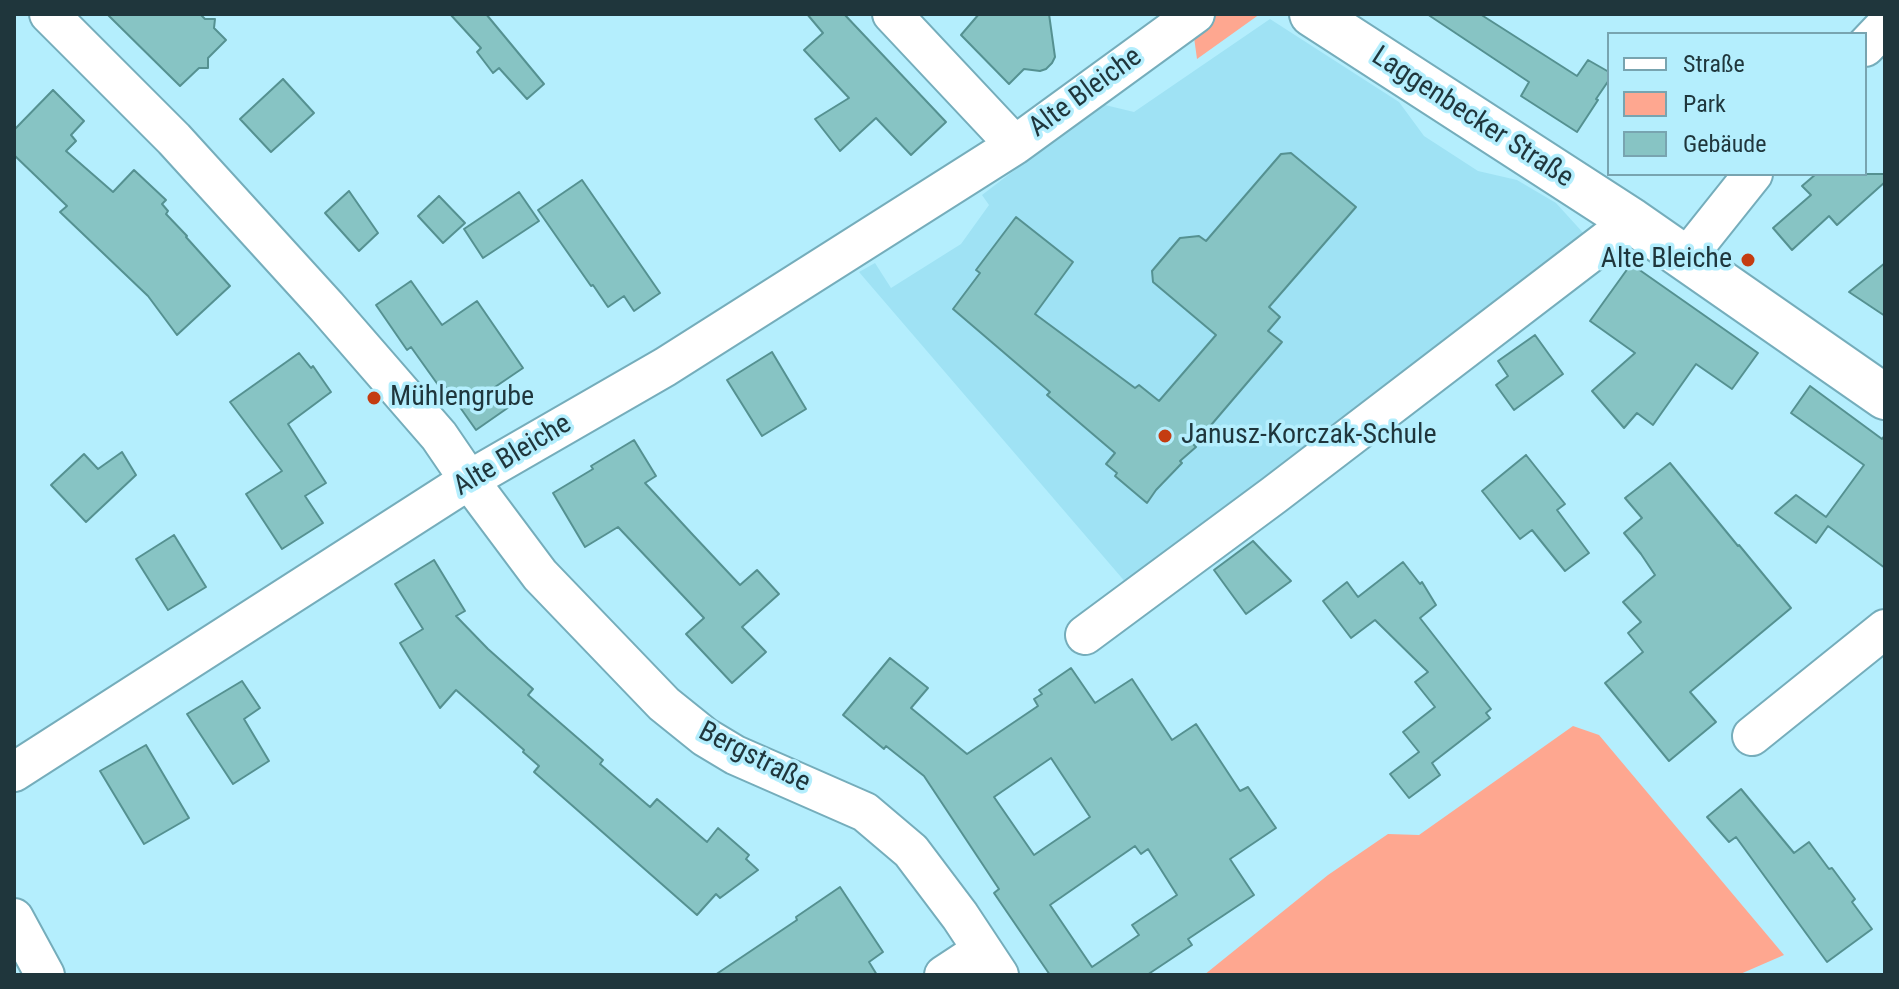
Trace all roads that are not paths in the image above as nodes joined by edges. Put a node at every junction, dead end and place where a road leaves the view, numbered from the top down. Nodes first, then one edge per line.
1 (49, 14) edge
2 (892, 14) edge
3 (1195, 14) edge
4 (1312, 14) edge
5 (1885, 26) edge
6 (1867, 45) edge
7 (1015, 145) junction
8 (1751, 176) edge
9 (1632, 221) junction
10 (1686, 258) junction
11 (1885, 397) edge
12 (469, 480) junction
13 (1885, 629) edge
14 (1085, 635) dead end
15 (1752, 736) dead end
16 (14, 772) edge
17 (14, 918) edge
18 (991, 963) edge
19 (45, 975) edge
20 (944, 975) edge

1 - 12 street
2 - 7 street, Alte Bleiche
3 - 7 street, Alte Bleiche
4 - 9 street, Laggenbecker Straße
5 - 6 street
7 - 12 street, Alte Bleiche
8 - 10 street
9 - 10 street, Laggenbecker Straße
9 - 14 street
10 - 11 street, Laggenbecker Straße
12 - 16 street, Alte Bleiche
12 - 18 street, Bergstraße
13 - 15 street
17 - 19 street
18 - 20 street, Bergstraße

